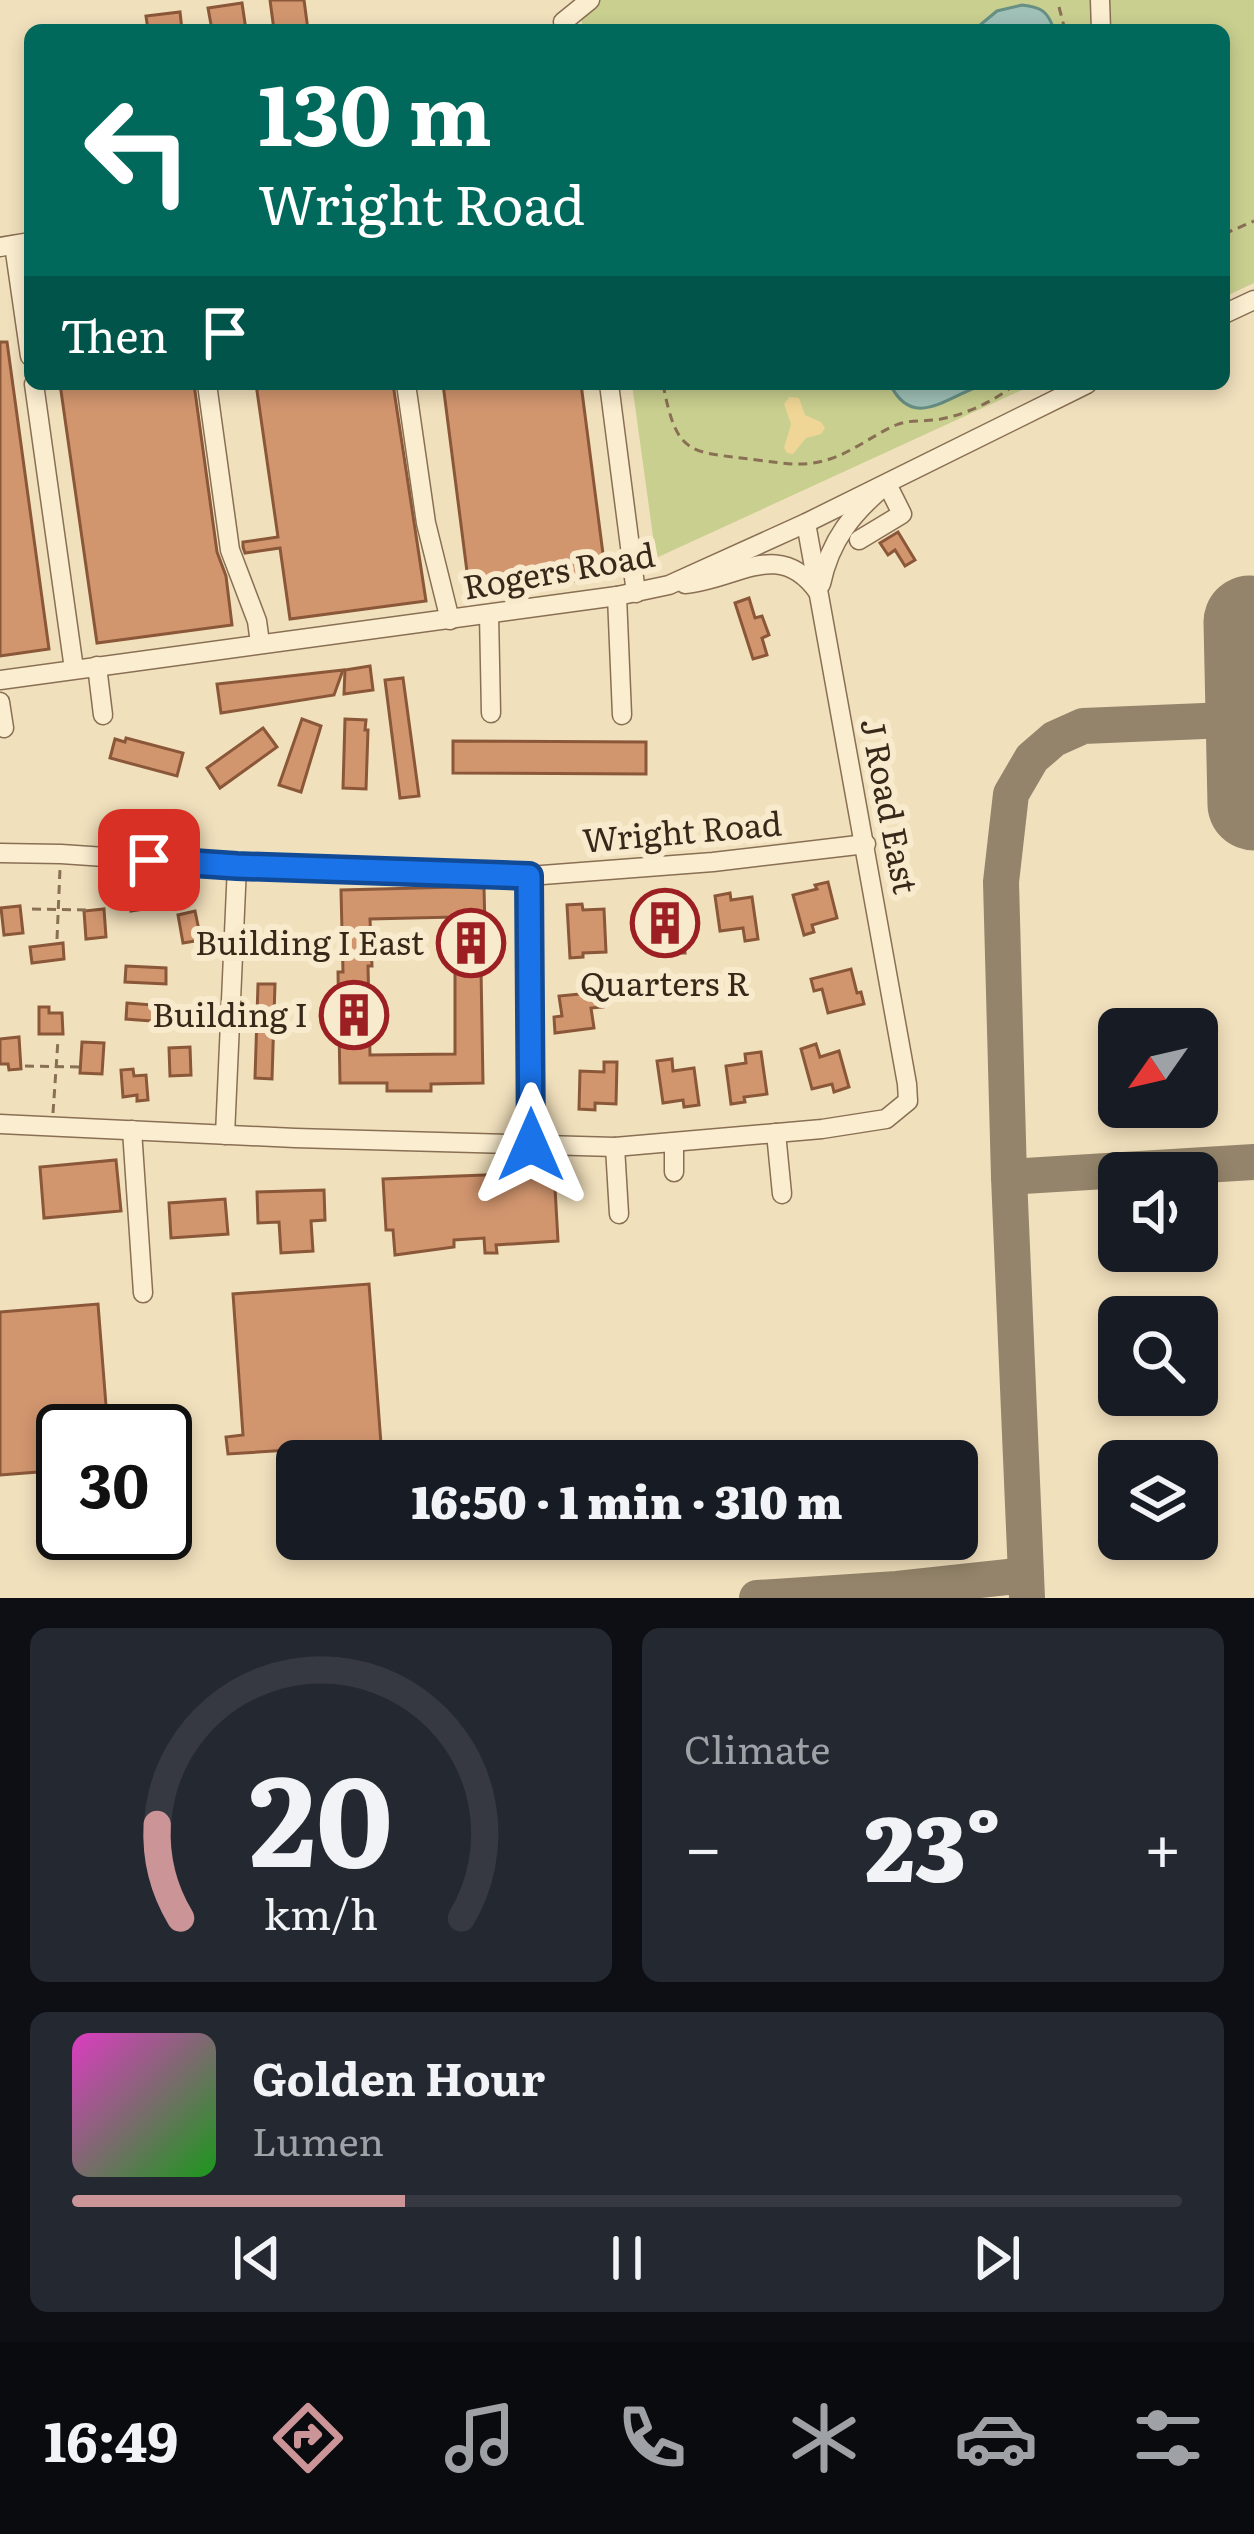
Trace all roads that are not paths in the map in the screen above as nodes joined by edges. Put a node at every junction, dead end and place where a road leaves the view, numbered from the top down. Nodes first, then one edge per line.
1 (590, 0) edge
2 (563, 20) edge
3 (15, 245) edge
4 (24, 312) edge
5 (35, 390) edge
6 (208, 390) edge
7 (407, 390) edge
8 (610, 390) edge
9 (1076, 390) edge
10 (887, 484) junction
11 (806, 523) junction
12 (859, 540) dead end
13 (669, 585) junction
14 (627, 595) junction
15 (819, 595) junction
16 (489, 614) junction
17 (450, 620) junction
18 (260, 643) junction
19 (97, 666) junction
20 (74, 669) junction
21 (0, 680) edge
22 (0, 703) edge
23 (491, 712) dead end
24 (104, 715) dead end
25 (622, 715) dead end
26 (4, 728) dead end
27 (866, 844) junction
28 (0, 853) edge
29 (237, 866) junction
30 (529, 876) junction
31 (0, 1124) edge
32 (132, 1130) junction
33 (776, 1133) junction
34 (225, 1136) junction
35 (674, 1143) junction
36 (531, 1145) junction
37 (615, 1147) junction
38 (674, 1172) dead end
39 (782, 1194) dead end
40 (619, 1214) dead end
41 (143, 1293) dead end

1 - 2 street
3 - 4 street
5 - 20 street
6 - 18 street
7 - 17 street
8 - 14 street
9 - 10 street, Rogers Road
10 - 11 street, Rogers Road
10 - 12 street
10 - 15 street
11 - 13 street, Rogers Road
11 - 15 street, J Road East
13 - 14 street, Rogers Road
13 - 15 street
14 - 16 street, Rogers Road
14 - 25 street
15 - 27 street, J Road East
16 - 17 street, Rogers Road
16 - 23 street
17 - 18 street, Rogers Road
18 - 19 street, Rogers Road
19 - 20 street, Rogers Road
19 - 24 street
20 - 21 street, Rogers Road
22 - 26 street
27 - 30 street, Wright Road
27 - 33 street, J Road East
28 - 29 street, Wright Road
29 - 30 street, Wright Road
29 - 34 street
30 - 36 street
31 - 32 street
32 - 34 street
32 - 41 street
33 - 35 street
33 - 39 street
34 - 36 street
35 - 37 street
35 - 38 street
36 - 37 street
37 - 40 street

